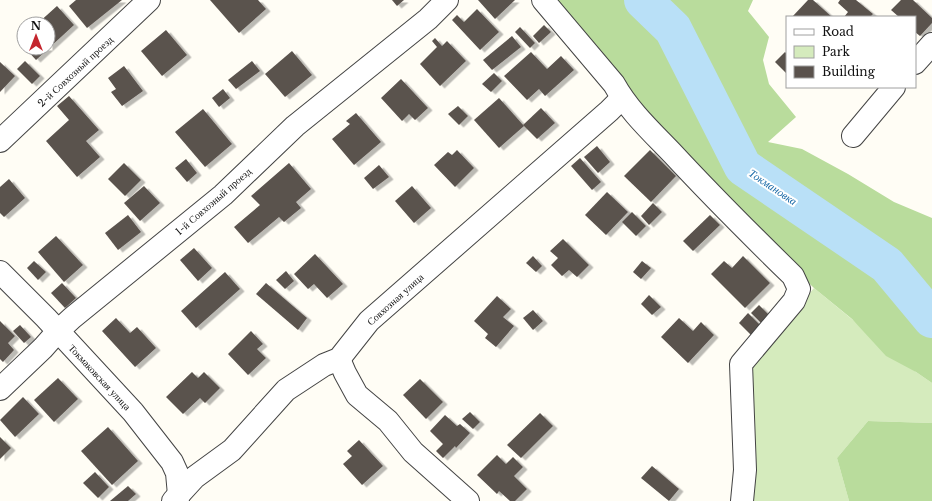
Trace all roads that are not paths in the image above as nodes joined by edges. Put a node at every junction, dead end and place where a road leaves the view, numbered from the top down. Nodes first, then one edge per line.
1 (150, 0) edge
2 (447, 0) edge
3 (543, 0) edge
4 (932, 44) edge
5 (916, 62) edge
6 (893, 88) edge
7 (622, 98) junction
8 (853, 136) dead end
9 (0, 141) edge
10 (0, 272) edge
11 (58, 331) junction
12 (339, 359) junction
13 (0, 389) edge
14 (176, 499) edge
15 (468, 501) edge
16 (742, 501) edge

1 - 9 street, 2-й Совхозный проезд
2 - 11 street, 1-й Совхозный проезд
3 - 7 street
4 - 5 street
6 - 8 street
7 - 12 street, Совхозная улица
7 - 16 street
10 - 11 street, Токмаковская улица
11 - 13 street, 1-й Совхозный проезд
11 - 14 street, Токмаковская улица
12 - 14 street, Совхозная улица
12 - 15 street

